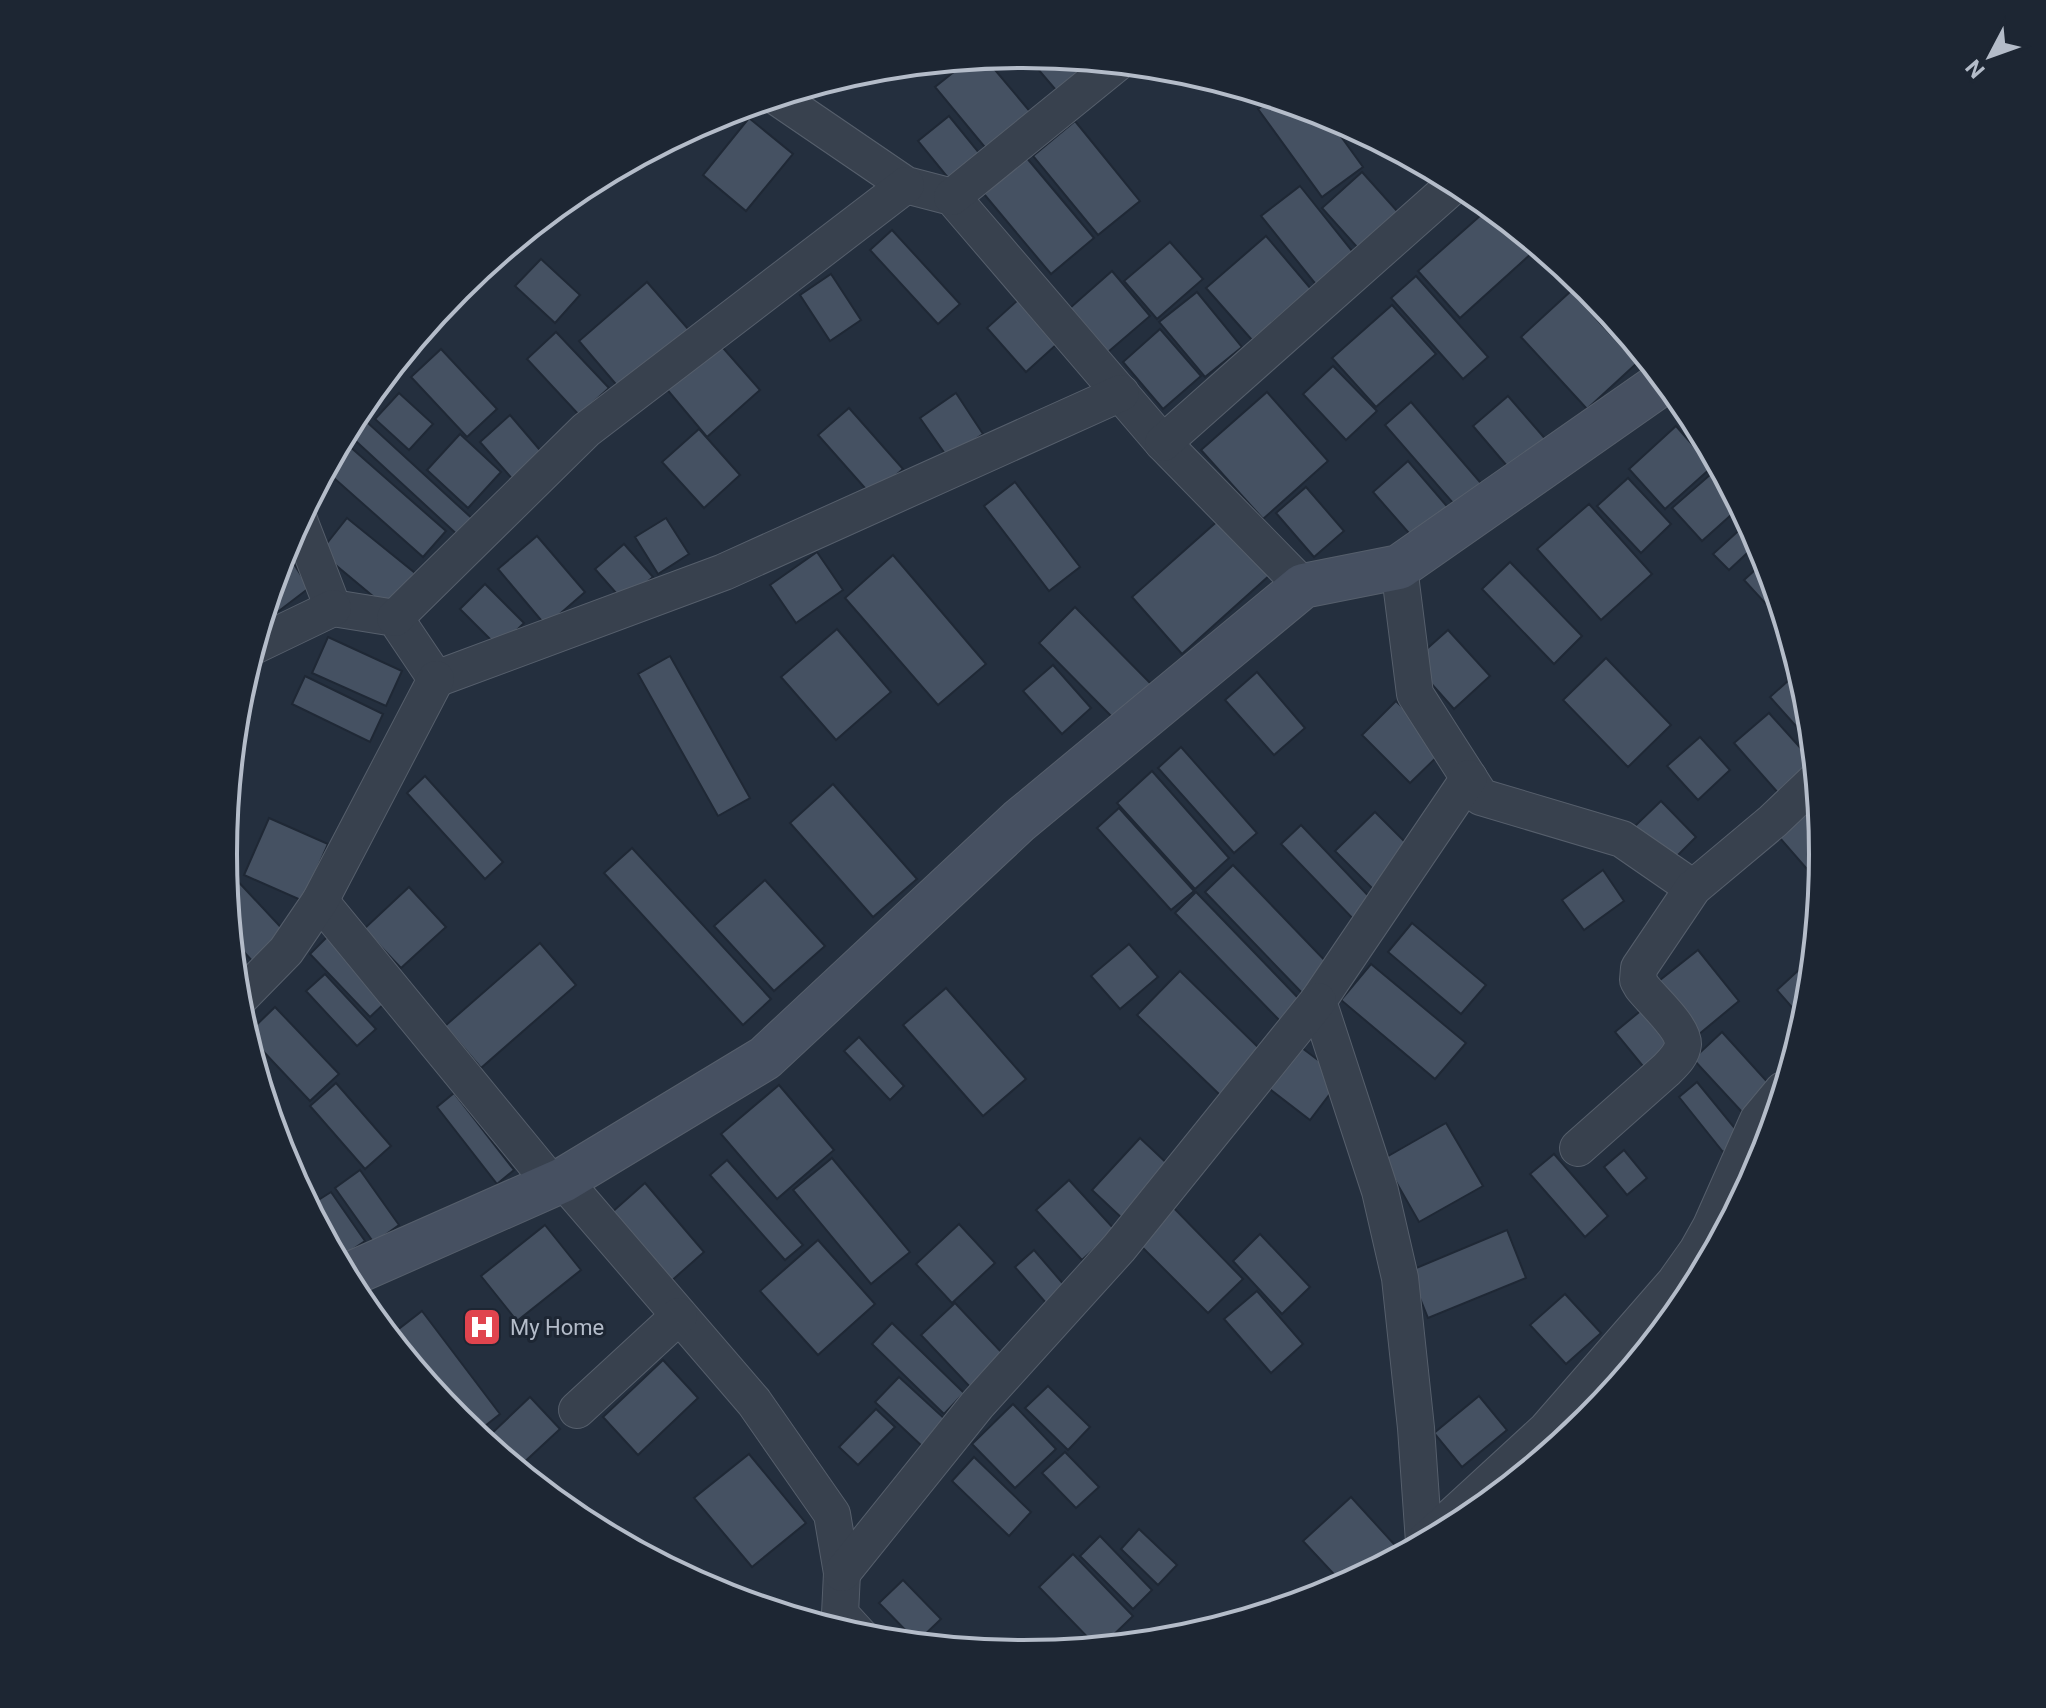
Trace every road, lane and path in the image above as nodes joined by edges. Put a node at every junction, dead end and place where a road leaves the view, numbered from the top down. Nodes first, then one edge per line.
1 (1105, 73) edge
2 (788, 105) edge
3 (906, 185) junction
4 (1446, 192) edge
5 (952, 197) junction
6 (1656, 388) edge
7 (1121, 393) junction
8 (1163, 443) junction
9 (305, 535) edge
10 (1399, 567) junction
11 (1303, 586) junction
12 (333, 608) junction
13 (395, 618) junction
14 (267, 640) edge
15 (436, 679) junction
16 (1469, 778) junction
17 (1806, 790) edge
18 (1693, 888) junction
19 (320, 901) junction
20 (249, 989) edge
21 (1318, 1001) junction
22 (1766, 1111) edge
23 (1578, 1148) dead end
24 (558, 1182) junction
25 (1711, 1234) edge
26 (1691, 1267) edge
27 (357, 1271) edge
28 (679, 1316) junction
29 (577, 1410) dead end
30 (1558, 1430) edge
31 (1423, 1531) edge
32 (842, 1573) junction
33 (843, 1618) edge

1 - 5 street
2 - 3 street
3 - 5 street
3 - 13 street
4 - 8 street
5 - 7 street
6 - 10 street
7 - 8 street
7 - 15 street
8 - 11 street
9 - 12 street
10 - 11 street
10 - 16 street
11 - 24 street
12 - 13 street
12 - 14 street
13 - 15 street
15 - 19 street
16 - 18 street
16 - 21 street
17 - 18 street
18 - 23 street
19 - 20 street
19 - 24 street
21 - 31 street
21 - 32 street
22 - 25 street
24 - 27 street
24 - 28 street
26 - 30 street
28 - 29 street
28 - 32 street
32 - 33 street

